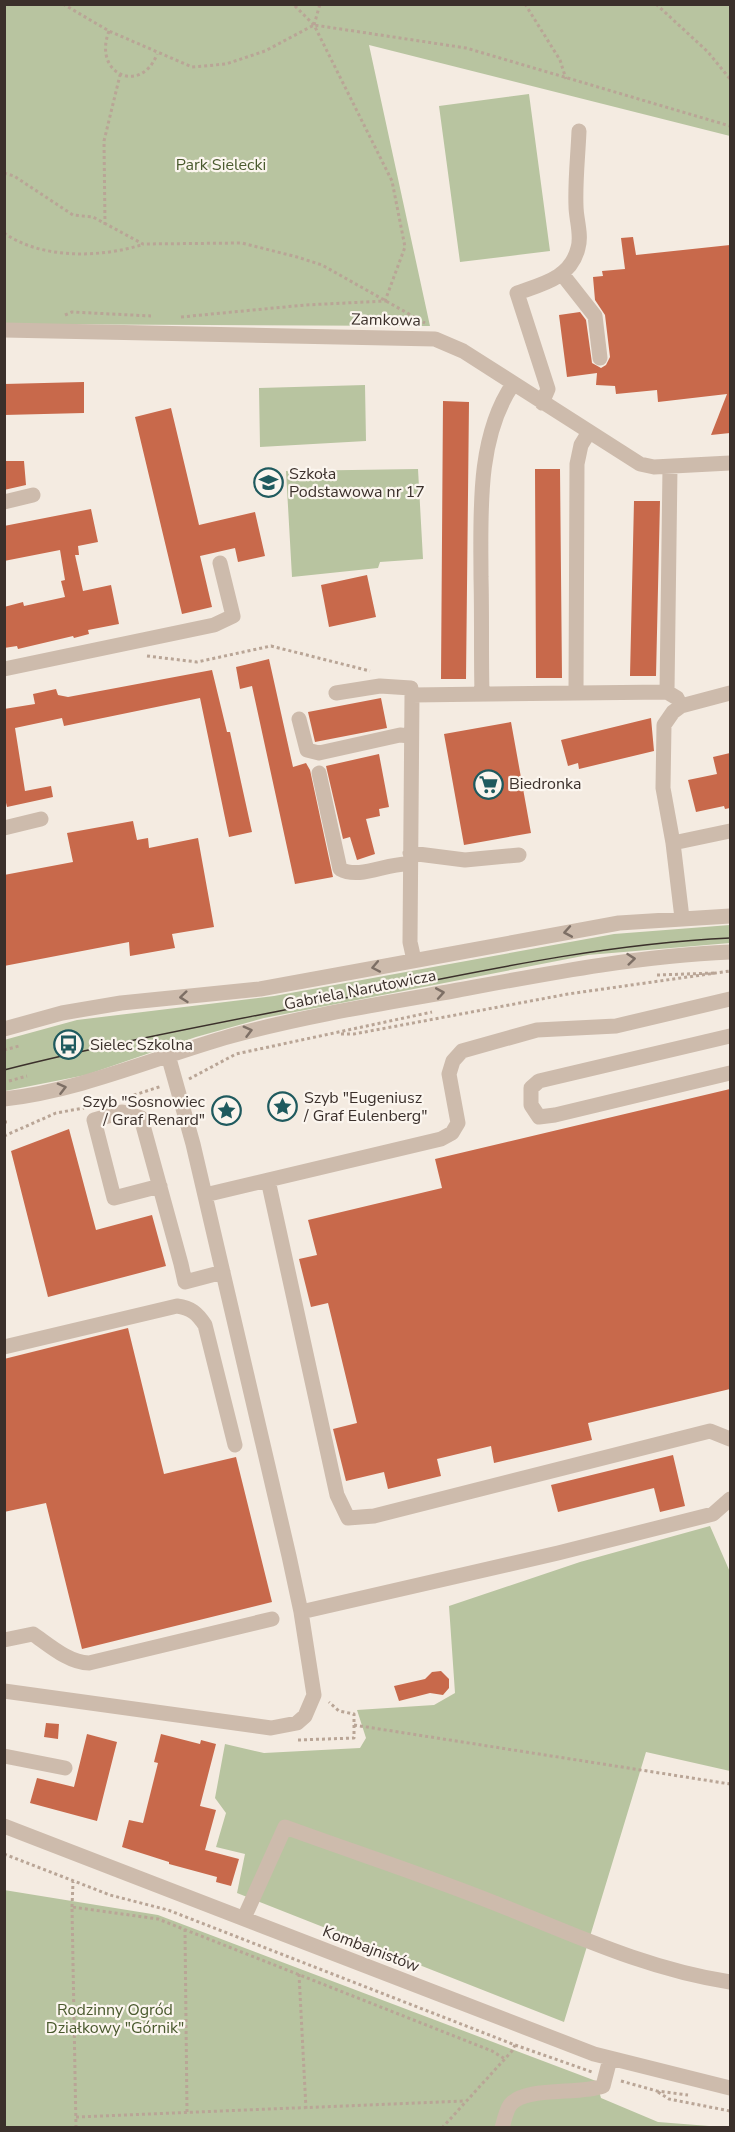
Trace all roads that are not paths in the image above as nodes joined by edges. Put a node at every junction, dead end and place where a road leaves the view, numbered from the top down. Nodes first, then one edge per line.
1 (579, 131) dead end
2 (562, 274) junction
3 (4, 330) edge
4 (600, 357) dead end
5 (513, 384) junction
6 (542, 403) junction
7 (589, 432) junction
8 (730, 463) edge
9 (670, 467) junction
10 (33, 495) dead end
11 (4, 502) edge
12 (220, 563) dead end
13 (4, 669) edge
14 (411, 688) dead end
15 (576, 692) junction
16 (667, 692) junction
17 (336, 693) dead end
18 (482, 693) junction
19 (730, 693) edge
20 (681, 706) junction
21 (299, 719) dead end
22 (410, 736) junction
23 (319, 773) dead end
24 (41, 819) dead end
25 (4, 828) edge
26 (730, 831) edge
27 (673, 843) junction
28 (519, 855) dead end
29 (410, 859) junction
30 (730, 916) edge
31 (682, 918) junction
32 (730, 952) edge
33 (414, 960) junction
34 (730, 999) edge
35 (4, 1029) edge
36 (730, 1036) edge
37 (168, 1054) junction
38 (730, 1074) edge
39 (4, 1099) edge
40 (268, 1180) junction
41 (160, 1186) junction
42 (205, 1195) junction
43 (223, 1272) junction
44 (4, 1347) edge
45 (730, 1439) edge
46 (235, 1445) dead end
47 (730, 1499) edge
48 (302, 1612) junction
49 (272, 1619) dead end
50 (4, 1640) edge
51 (4, 1690) edge
52 (4, 1756) edge
53 (64, 1768) dead end
54 (4, 1826) edge
55 (244, 1918) junction
56 (730, 1982) edge
57 (610, 2059) junction
58 (730, 2088) edge
59 (502, 2127) edge

1 - 2 street
2 - 4 street
2 - 6 street
3 - 5 street, Zamkowa
5 - 6 street, Zamkowa
5 - 18 street
6 - 7 street, Zamkowa
7 - 9 street, Zamkowa
7 - 15 street
8 - 9 street, Zamkowa
9 - 16 street
10 - 11 street
12 - 13 street
14 - 17 street
15 - 16 street
15 - 18 street
16 - 20 street
18 - 22 street
19 - 20 street
20 - 27 street
21 - 22 street
22 - 29 street
23 - 29 street
24 - 25 street
26 - 27 street
27 - 31 street
28 - 29 street
29 - 33 street
30 - 31 street, Gabriela Narutowicza
31 -> 33 street, Gabriela Narutowicza
37 -> 32 street, Gabriela Narutowicza
33 -> 35 street, Gabriela Narutowicza
34 - 40 street
36 - 38 street
39 -> 37 street, Gabriela Narutowicza
37 - 42 street
40 - 42 street
40 - 45 street
41 - 41 street
41 - 43 street
42 - 43 street
43 - 48 street
44 - 46 street
47 - 48 street
48 - 51 street
49 - 50 street
52 - 53 street
54 - 55 street, Kombajnistów
55 - 56 street
55 - 57 street, Kombajnistów
57 - 58 street, Kombajnistów
57 - 59 street

